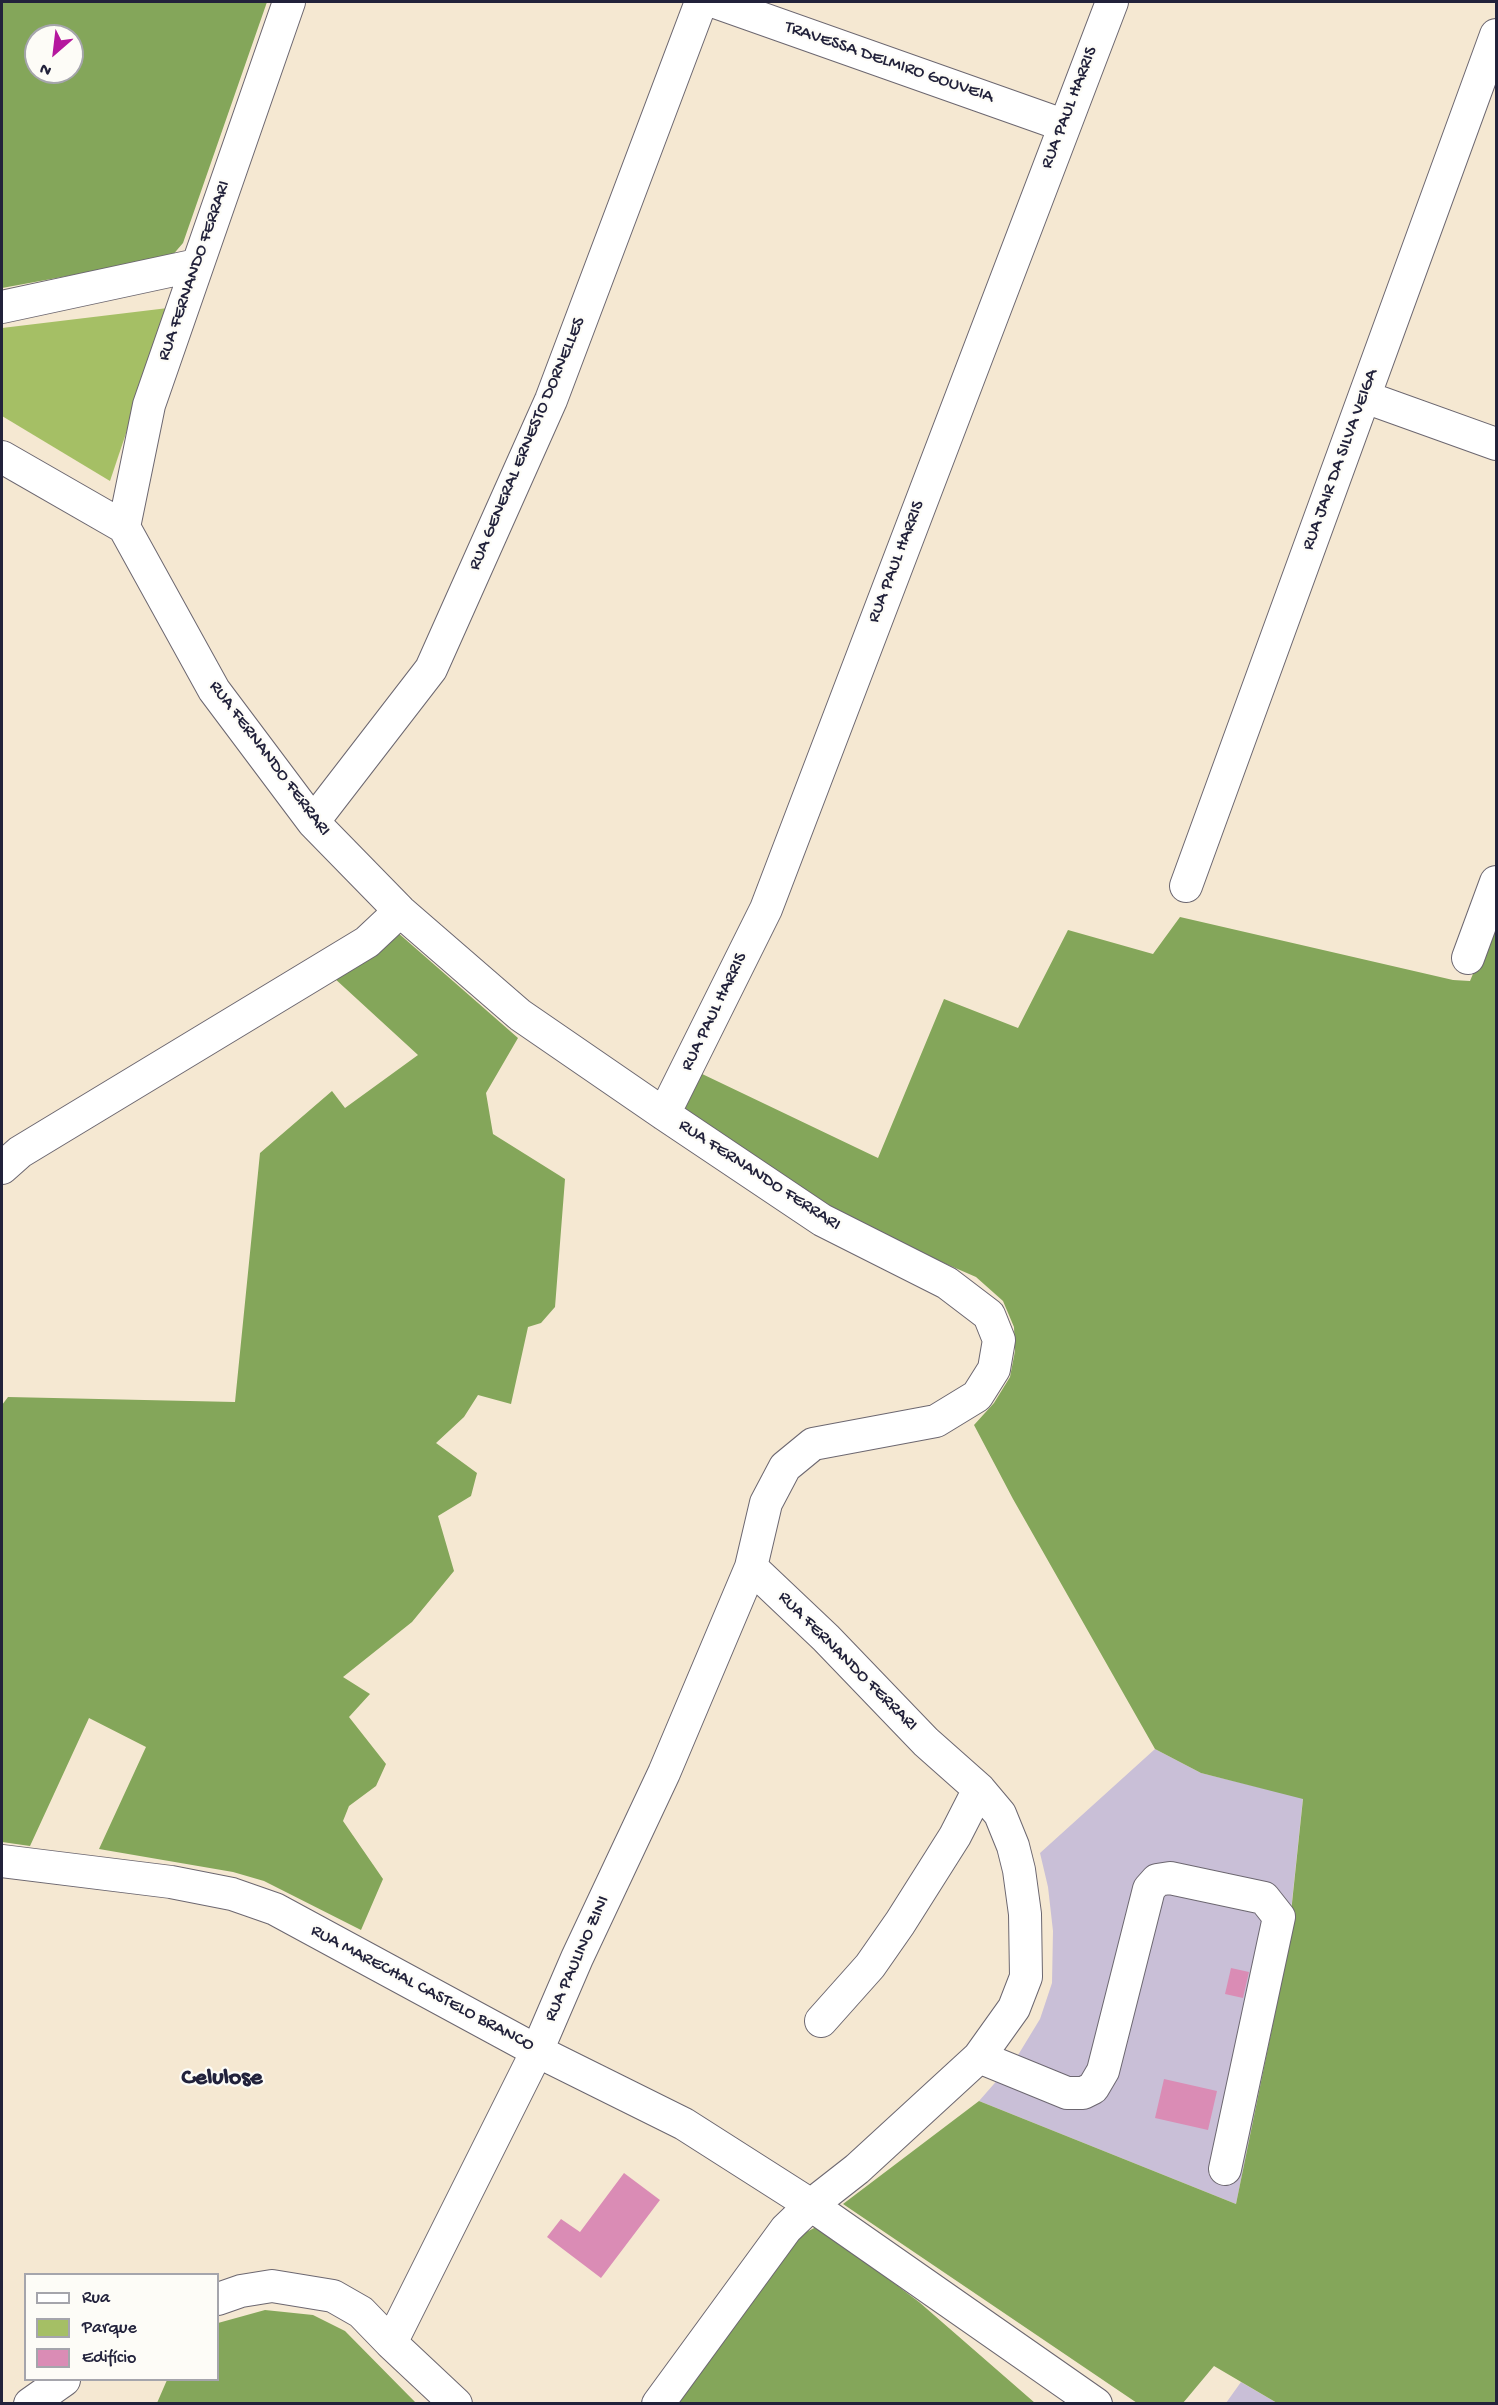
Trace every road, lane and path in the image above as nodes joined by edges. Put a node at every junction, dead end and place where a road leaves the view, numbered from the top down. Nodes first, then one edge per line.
1 (289, 2) edge
2 (701, 2) edge
3 (715, 2) edge
4 (1112, 2) edge
5 (1497, 35) edge
6 (1064, 125) junction
7 (197, 265) junction
8 (2, 307) edge
9 (1365, 397) junction
10 (1497, 444) edge
11 (2, 457) edge
12 (124, 527) junction
13 (313, 822) junction
14 (1497, 882) edge
15 (1186, 886) dead end
16 (400, 911) junction
17 (1468, 958) dead end
18 (664, 1114) junction
19 (2, 1168) edge
20 (751, 1566) junction
21 (979, 1789) junction
22 (2, 1861) edge
23 (821, 2021) dead end
24 (537, 2051) junction
25 (979, 2057) junction
26 (1225, 2169) dead end
27 (811, 2205) junction
28 (219, 2299) edge
29 (391, 2343) junction
30 (61, 2381) edge
31 (30, 2403) edge
32 (456, 2403) edge
33 (658, 2403) edge
34 (1096, 2403) edge

1 - 7 street, RUA FERNANDO FERRARI
2 - 13 street, RUA GENERAL ERNESTO DORNELLES
3 - 6 street, TRAVESSA DELMIRO GOUVEIA
4 - 6 street, RUA PAUL HARRIS
5 - 9 street, RUA JAIR DA SILVA VEIGA
6 - 18 street, RUA PAUL HARRIS
7 - 8 street
7 - 12 street, RUA FERNANDO FERRARI
9 - 10 street
9 - 15 street, RUA JAIR DA SILVA VEIGA
11 - 12 street
12 - 13 street, RUA FERNANDO FERRARI
13 - 16 street, RUA FERNANDO FERRARI
14 - 17 street
16 - 18 street, RUA FERNANDO FERRARI
16 - 19 street
18 - 20 street, RUA FERNANDO FERRARI
20 - 21 street, RUA FERNANDO FERRARI
20 - 24 street, RUA PAULINO ZINI
21 - 23 street
21 - 25 street, RUA FERNANDO FERRARI
22 - 24 street, RUA MARECHAL CASTELO BRANCO
24 - 27 street, RUA MARECHAL CASTELO BRANCO
24 - 29 street, RUA PAULINO ZINI
25 - 26 street
25 - 27 street, RUA FERNANDO FERRARI
27 - 33 street, RUA FERNANDO FERRARI
27 - 34 street, RUA MARECHAL CASTELO BRANCO
28 - 29 street
29 - 32 street
30 - 31 street

